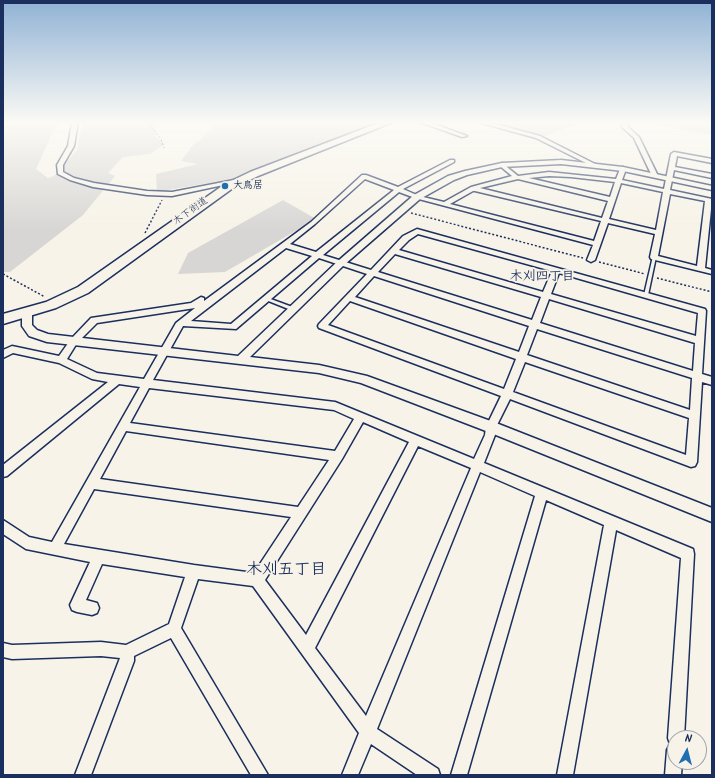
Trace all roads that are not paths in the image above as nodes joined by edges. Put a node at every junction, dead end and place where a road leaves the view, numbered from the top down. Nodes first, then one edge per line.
1 (64, 158) edge
2 (297, 158) edge
3 (581, 158) edge
4 (646, 158) edge
5 (673, 158) edge
6 (694, 158) edge
7 (452, 161) dead end
8 (712, 162) edge
9 (502, 165) junction
10 (594, 165) junction
11 (672, 168) junction
12 (623, 169) junction
13 (655, 176) junction
14 (712, 176) edge
15 (516, 177) junction
16 (669, 179) junction
17 (619, 180) junction
18 (239, 181) junction
19 (473, 188) junction
20 (712, 188) edge
21 (399, 190) junction
22 (667, 191) junction
23 (416, 197) junction
24 (612, 200) junction
25 (710, 200) edge
26 (446, 204) junction
27 (605, 221) junction
28 (308, 227) junction
29 (658, 233) junction
30 (597, 244) junction
31 (285, 245) junction
32 (395, 251) junction
33 (318, 255) junction
34 (654, 257) junction
35 (591, 260) road end
36 (342, 263) junction
37 (701, 269) junction
38 (556, 270) junction
39 (712, 272) edge
40 (373, 273) junction
41 (547, 296) junction
42 (646, 296) junction
43 (349, 298) junction
44 (267, 299) junction
45 (293, 309) junction
46 (27, 313) junction
47 (3, 318) edge
48 (182, 323) junction
49 (534, 324) junction
50 (74, 341) junction
51 (700, 341) junction
52 (164, 351) junction
53 (3, 355) edge
54 (521, 357) junction
55 (241, 359) junction
56 (61, 360) junction
57 (698, 376) junction
58 (117, 380) junction
59 (712, 380) edge
60 (146, 384) junction
61 (507, 394) junction
62 (695, 416) junction
63 (361, 417) junction
64 (123, 426) junction
65 (491, 427) junction
66 (416, 440) junction
67 (338, 456) junction
68 (477, 466) junction
69 (3, 472) edge
70 (91, 483) junction
71 (542, 493) junction
72 (300, 513) junction
73 (712, 515) edge
74 (611, 522) junction
75 (3, 526) edge
76 (55, 548) junction
77 (99, 557) junction
78 (194, 572) junction
79 (257, 580) junction
80 (92, 608) dead end
81 (174, 629) junction
82 (307, 649) junction
83 (3, 650) edge
84 (127, 652) junction
85 (677, 730) edge
86 (368, 732) junction
87 (83, 775) edge
88 (260, 775) edge
89 (350, 775) edge
90 (432, 775) edge
91 (459, 775) edge
92 (565, 775) edge

1 - 18 street
2 - 18 main road, 木下街道
3 - 10 street
4 - 13 street
5 - 11 street
6 - 8 street
7 - 21 street
9 - 10 street
9 - 15 street
9 - 23 street
10 - 12 street
11 - 14 street
11 - 16 street
12 - 13 street
12 - 17 street
13 - 16 street
15 - 17 street
15 - 19 street
15 - 24 street
16 - 20 street
16 - 22 street
17 - 22 street
17 - 24 street
18 - 46 main road, 木下街道
19 - 26 street
19 - 27 street
21 - 23 street
21 - 28 street
21 - 33 street
22 - 25 street
22 - 29 street
23 - 26 street
23 - 36 street
24 - 27 street
25 - 37 street
26 - 30 street
27 - 29 street
27 - 30 street
28 - 31 street
28 - 50 street
29 - 34 street
30 - 35 street
31 - 33 street
31 - 48 street
32 - 38 street
32 - 40 street
32 - 41 street
33 - 36 street
33 - 44 street
34 - 37 street
34 - 42 lane
36 - 40 street
36 - 45 street
37 - 39 street
38 - 41 street
38 - 42 street
40 - 43 street
40 - 49 street
41 - 49 street
41 - 51 street
42 - 51 street
43 - 54 street
43 - 61 street
44 - 45 lane
44 - 48 street
45 - 55 street
46 - 47 main road, 木下街道
46 - 50 street
48 - 52 street
49 - 54 street
49 - 57 street
50 - 52 street
50 - 56 street
51 - 57 street
52 - 55 street
52 - 60 street
53 - 56 street
54 - 61 street
54 - 62 street
55 - 65 street
56 - 58 street
57 - 59 street
57 - 62 street
58 - 60 street
58 - 69 street
60 - 63 street
60 - 64 street
61 - 62 street
61 - 65 street
63 - 66 street
63 - 67 street
64 - 67 street
64 - 70 street
65 - 68 street
65 - 73 street
66 - 68 street
66 - 82 street
67 - 72 street
68 - 71 street
68 - 86 street
70 - 72 street
70 - 76 street
71 - 74 street
71 - 91 street
72 - 79 street
74 - 85 street
74 - 92 street
75 - 76 street
76 - 77 street
77 - 78 street
77 - 80 street
78 - 79 street
78 - 81 street
79 - 82 street
81 - 84 street
81 - 88 street
82 - 86 street
83 - 84 street
84 - 87 street
86 - 89 street
86 - 90 street

